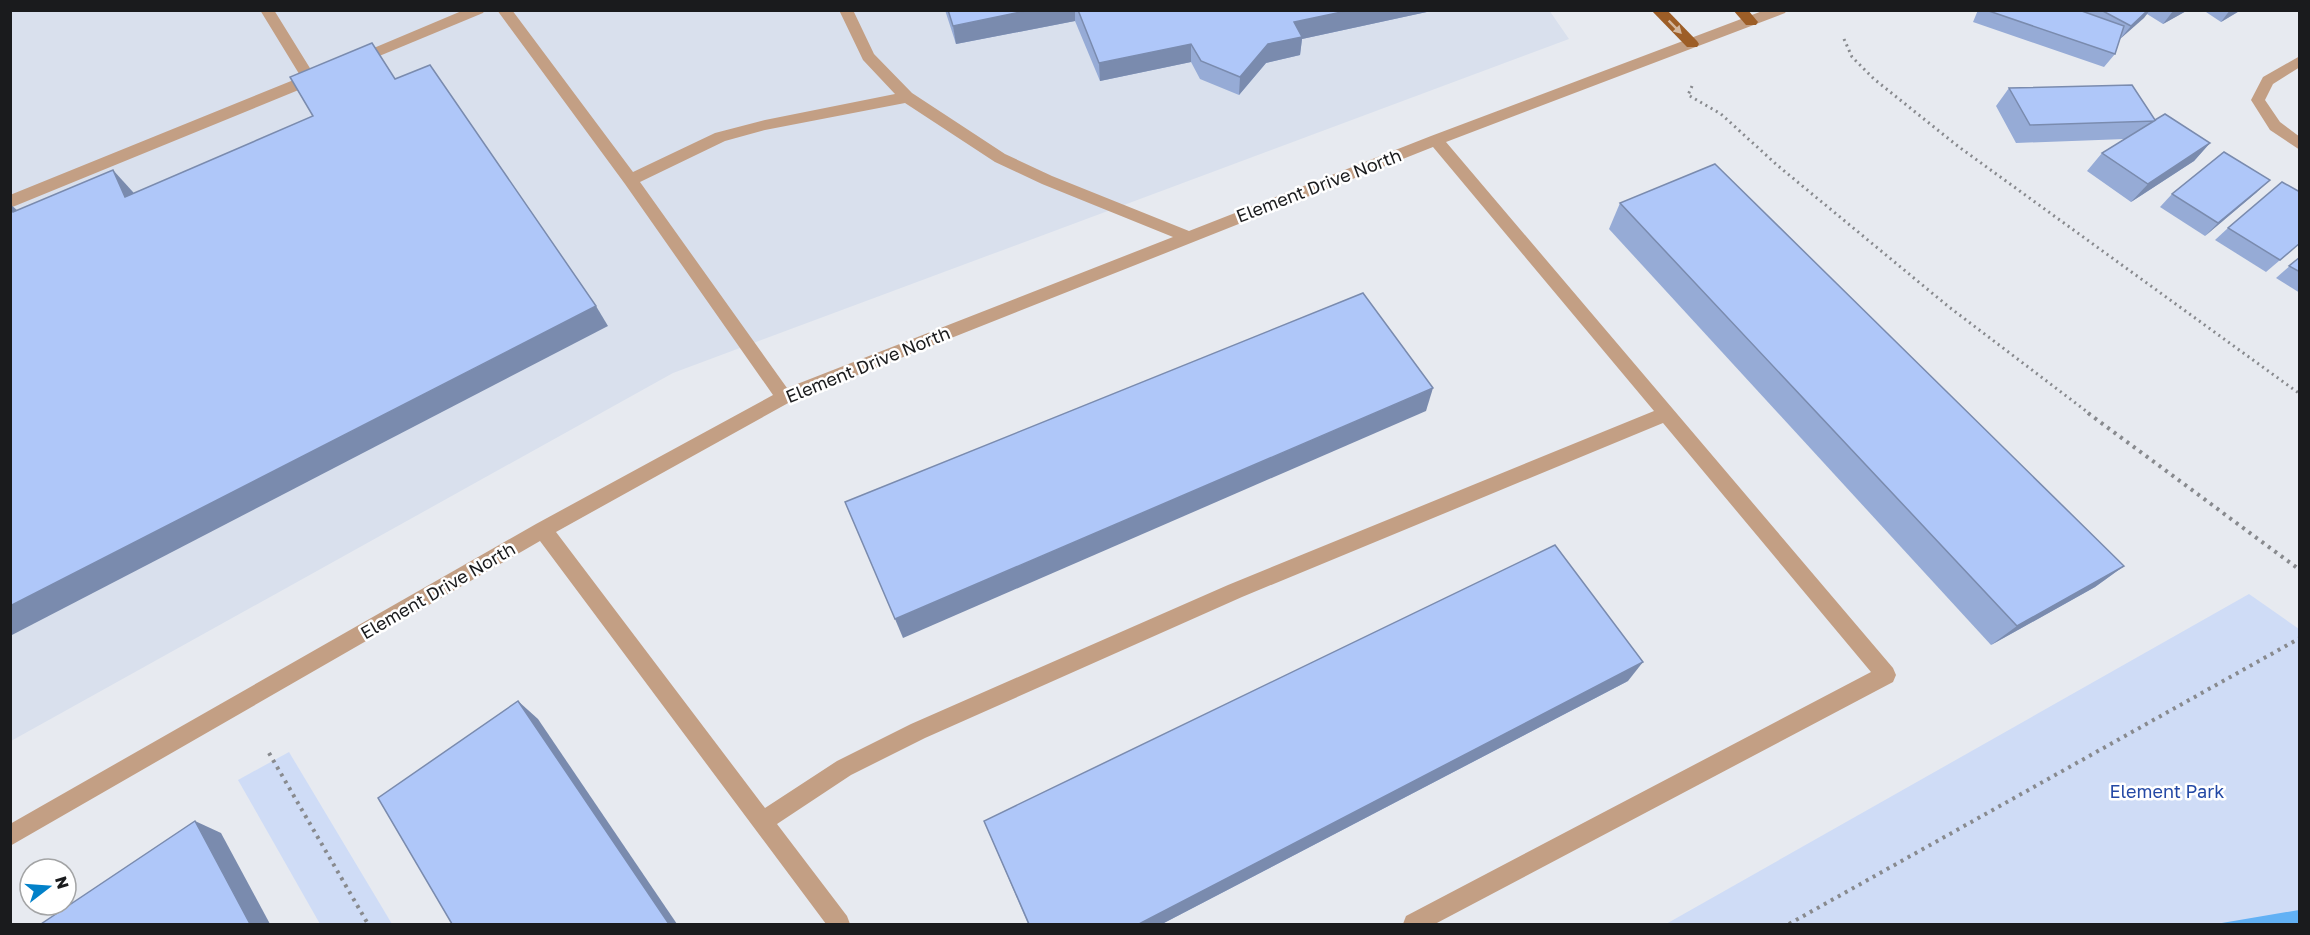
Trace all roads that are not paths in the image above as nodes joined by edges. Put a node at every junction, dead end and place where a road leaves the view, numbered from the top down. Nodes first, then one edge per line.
1 (267, 10) edge
2 (478, 10) edge
3 (504, 10) edge
4 (846, 10) edge
5 (1658, 10) edge
6 (1740, 10) edge
7 (1780, 10) edge
8 (1751, 22) junction
9 (1692, 44) junction
10 (2300, 61) edge
11 (310, 80) junction
12 (907, 96) junction
13 (1436, 140) junction
14 (2300, 145) edge
15 (630, 180) junction
16 (10, 202) edge
17 (1188, 237) junction
18 (784, 397) junction
19 (1666, 414) junction
20 (543, 530) junction
21 (762, 822) junction
22 (10, 836) edge
23 (839, 924) edge
24 (1414, 924) edge

1 - 11 street
2 - 11 street
3 - 15 street
4 - 12 street
5 -> 9 main road
6 - 8 main road
7 - 8 street, Element Drive North
8 - 9 street, Element Drive North
9 - 13 street, Element Drive North
10 - 14 street
11 - 16 street
12 - 15 street
12 - 17 street
13 - 17 street, Element Drive North
13 - 19 street
15 - 18 street
17 - 18 street, Element Drive North
18 - 20 street, Element Drive North
19 - 21 street
19 - 24 street
20 - 21 street
20 - 22 street, Element Drive North
21 - 23 street

